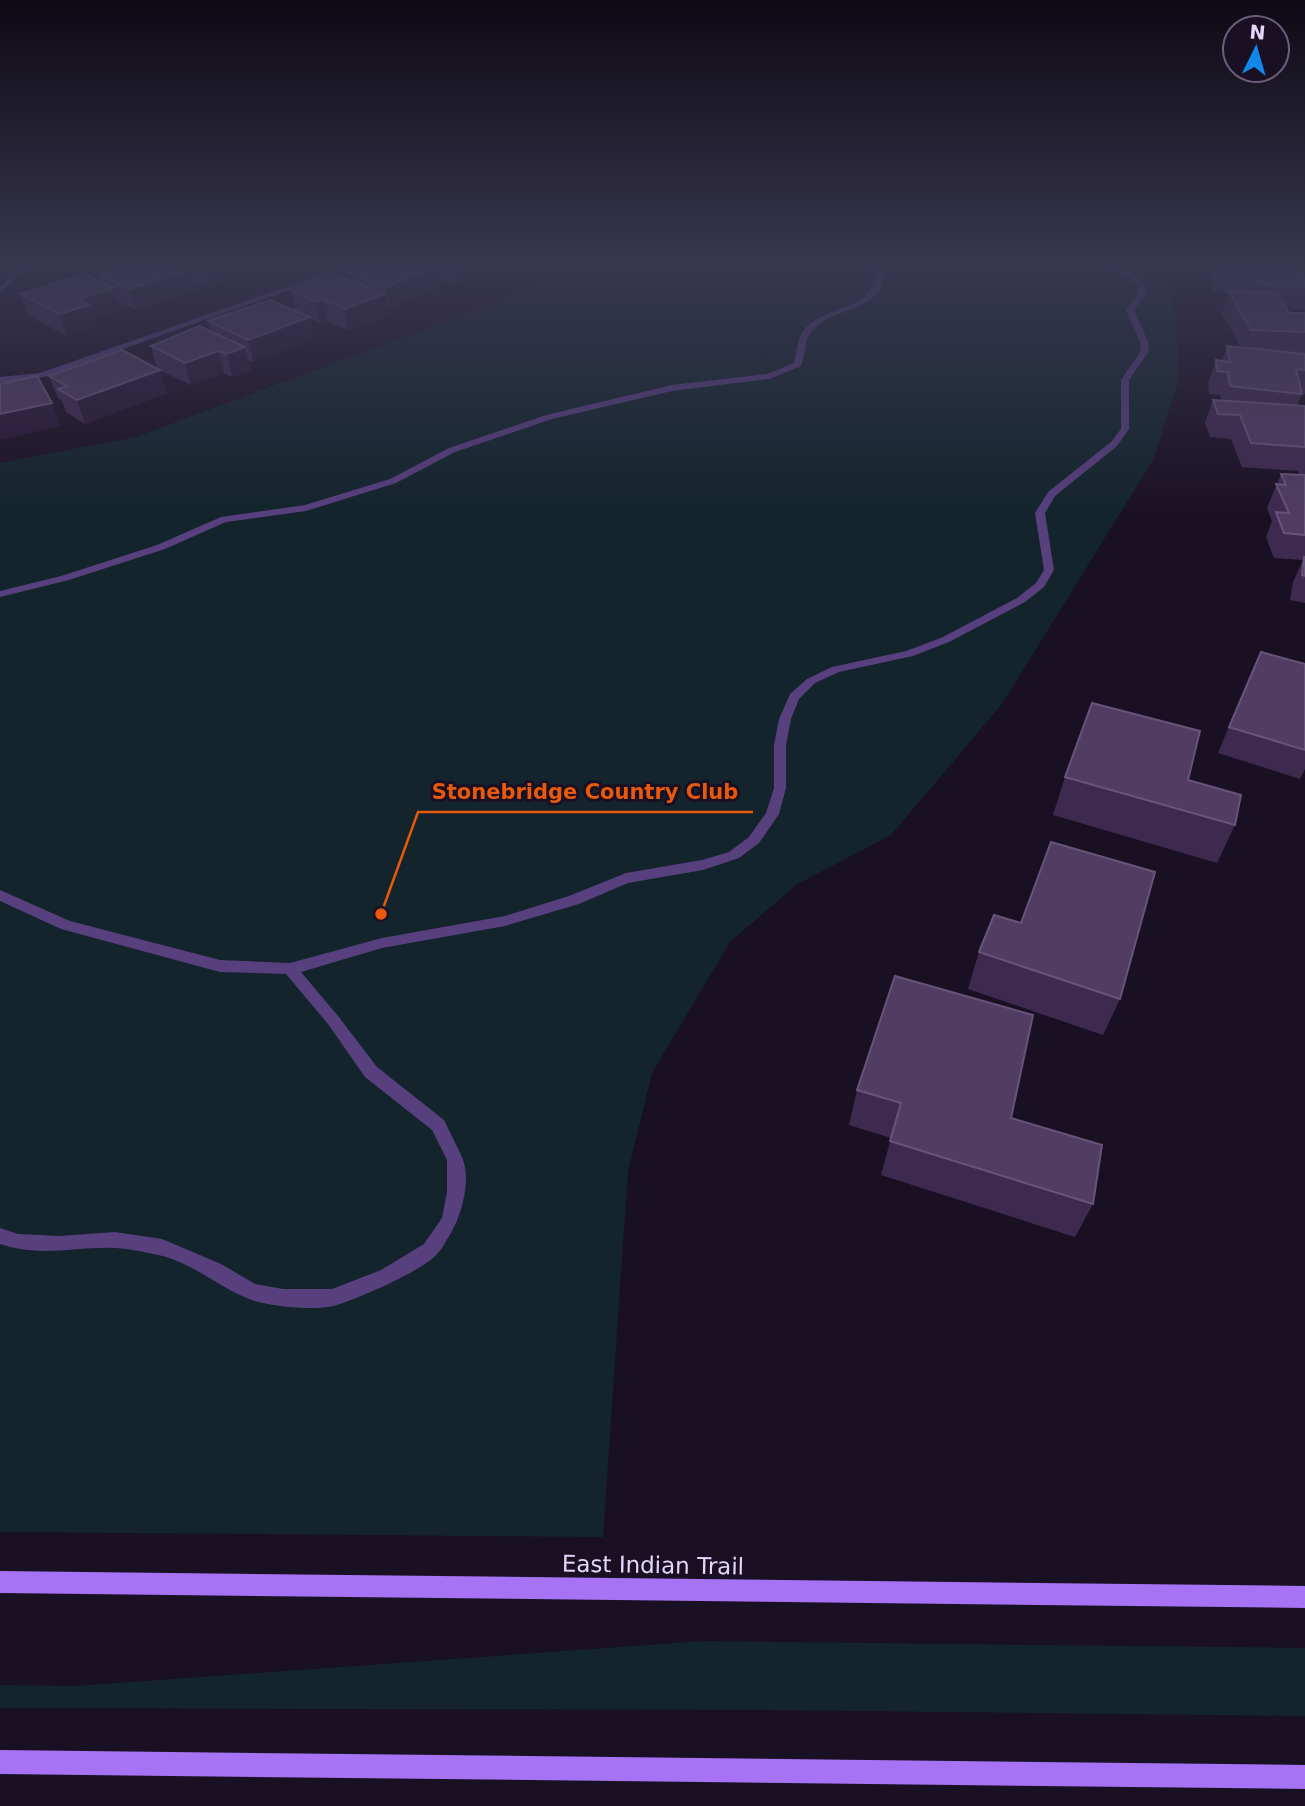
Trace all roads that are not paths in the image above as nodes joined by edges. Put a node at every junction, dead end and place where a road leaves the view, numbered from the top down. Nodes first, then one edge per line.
1 (117, 348) edge
2 (802, 348) edge
3 (1145, 348) edge
4 (0, 380) edge
5 (0, 594) edge
6 (0, 895) edge
7 (290, 969) junction
8 (0, 1236) edge
9 (0, 1582) edge
10 (1305, 1597) edge
11 (0, 1762) edge
12 (1305, 1777) edge

1 - 4 street
2 - 5 street
3 - 7 street
6 - 7 street
7 - 8 street
9 - 10 main road, East Indian Trail
11 - 12 main road

